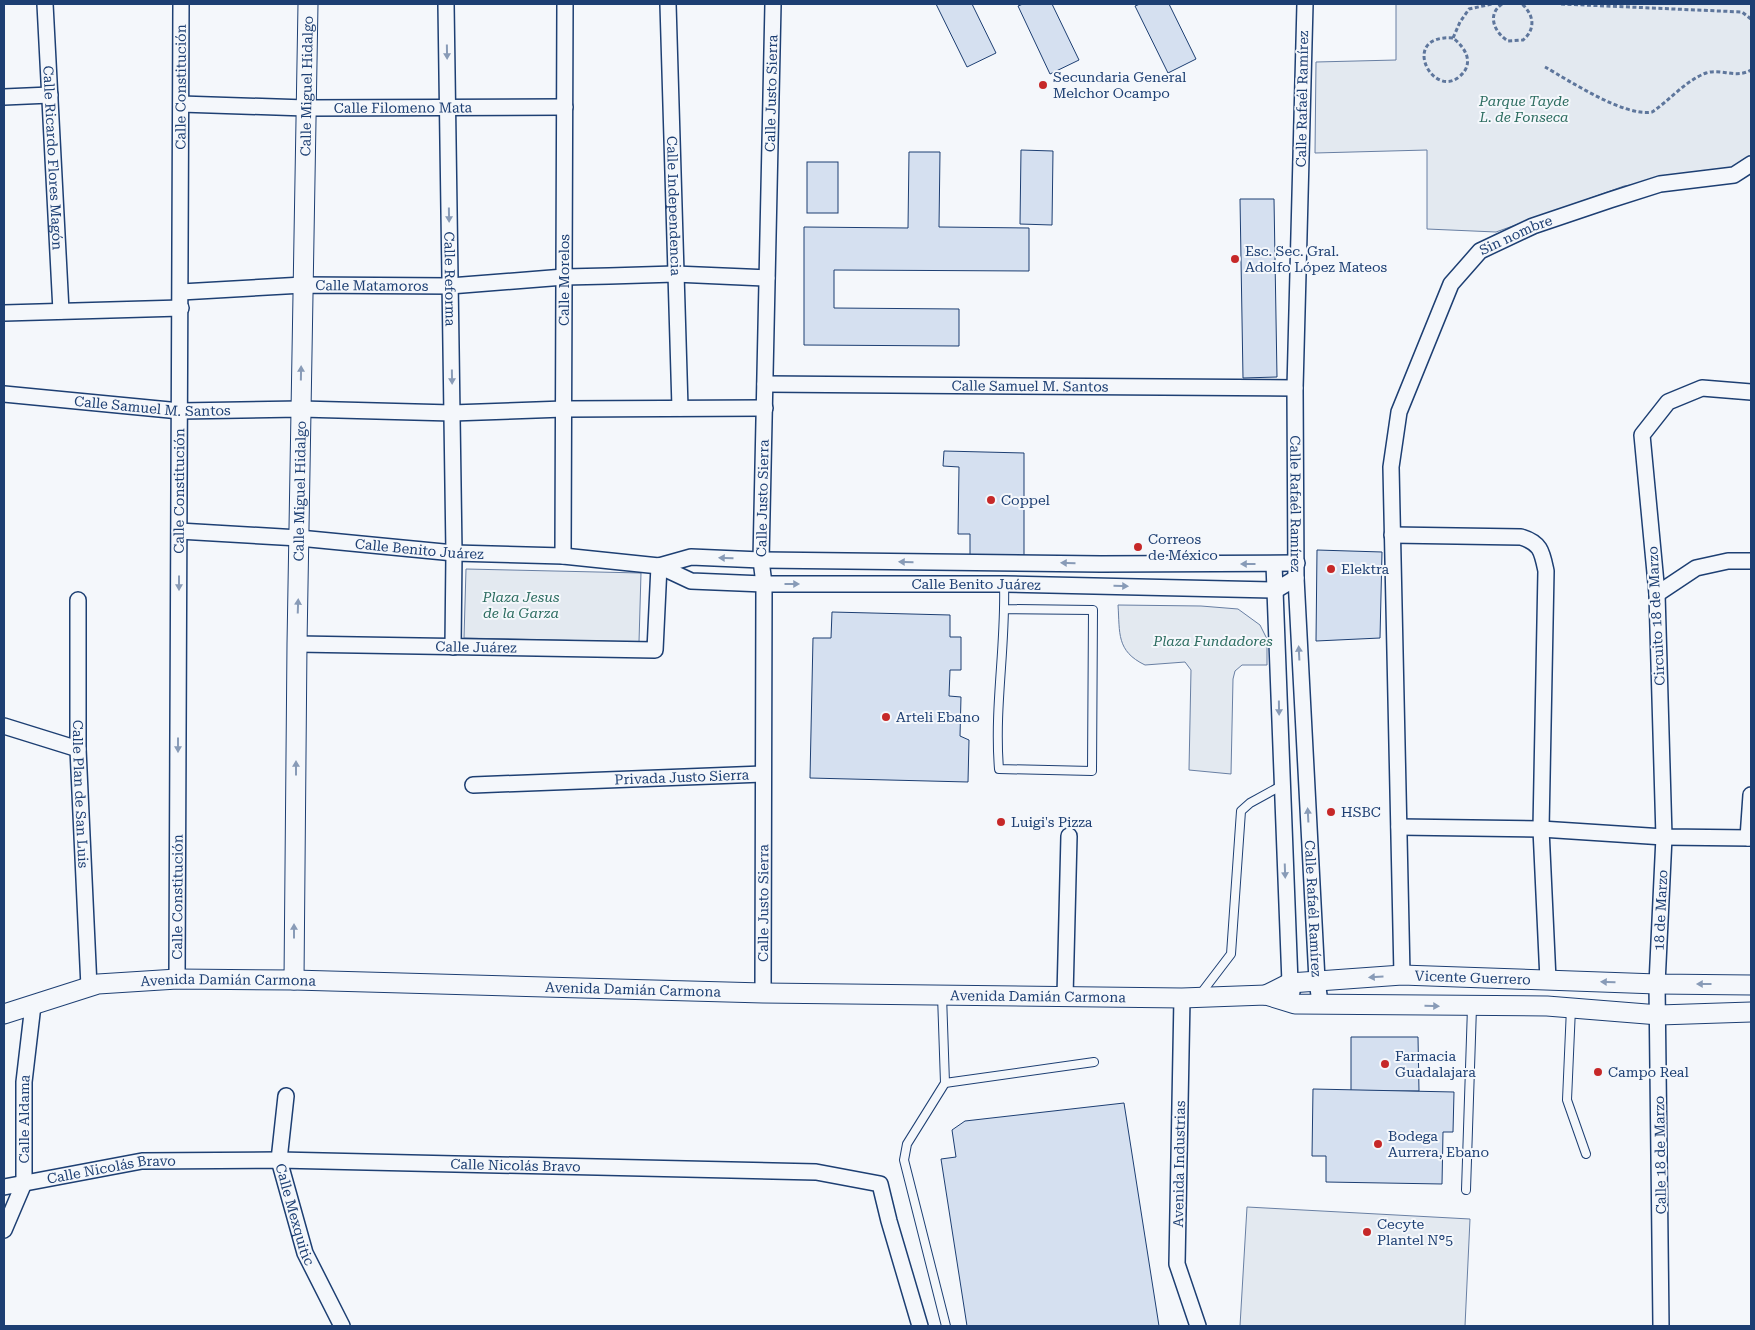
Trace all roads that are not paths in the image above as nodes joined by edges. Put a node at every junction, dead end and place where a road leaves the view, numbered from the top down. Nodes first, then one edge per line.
1 (45, 4) edge
2 (181, 4) edge
3 (308, 4) edge
4 (446, 4) edge
5 (565, 4) edge
6 (668, 4) edge
7 (1305, 4) edge
8 (776, 5) edge
9 (50, 95) junction
10 (4, 97) edge
11 (182, 104) junction
12 (448, 107) junction
13 (306, 108) junction
14 (565, 108) junction
15 (1751, 164) edge
16 (675, 274) junction
17 (564, 277) junction
18 (767, 278) junction
19 (303, 285) junction
20 (450, 286) junction
21 (181, 292) junction
22 (181, 308) junction
23 (60, 311) junction
24 (4, 313) edge
25 (765, 384) junction
26 (1295, 388) junction
27 (1751, 392) edge
28 (4, 394) edge
29 (680, 408) junction
30 (765, 408) junction
31 (564, 409) junction
32 (301, 410) junction
33 (180, 412) junction
34 (452, 413) junction
35 (179, 531) junction
36 (1392, 535) junction
37 (300, 538) junction
38 (454, 553) junction
39 (564, 556) junction
40 (762, 560) junction
41 (1751, 561) edge
42 (1297, 563) junction
43 (1101, 564) junction
44 (1274, 564) junction
45 (660, 566) junction
46 (1296, 578) junction
47 (764, 584) junction
48 (1004, 584) junction
49 (1100, 585) junction
50 (1276, 590) junction
51 (1657, 594) junction
52 (78, 600) dead end
53 (1005, 609) junction
54 (296, 644) junction
55 (453, 647) junction
56 (4, 726) edge
57 (18, 731) junction
58 (4, 740) edge
59 (78, 749) junction
60 (763, 774) junction
61 (473, 785) dead end
62 (1281, 786) junction
63 (1751, 795) edge
64 (1399, 827) junction
65 (1541, 829) junction
66 (1069, 836) dead end
67 (1664, 837) junction
68 (1750, 838) edge
69 (1402, 976) junction
70 (177, 979) junction
71 (294, 980) junction
72 (1316, 980) junction
73 (1548, 980) junction
74 (1290, 983) junction
75 (1657, 984) junction
76 (1751, 985) edge
77 (90, 988) junction
78 (763, 992) junction
79 (942, 995) junction
80 (1266, 995) junction
81 (1066, 996) junction
82 (1190, 998) junction
83 (1320, 1003) junction
84 (1295, 1004) junction
85 (33, 1005) junction
86 (1472, 1007) junction
87 (1571, 1008) junction
88 (1751, 1012) edge
89 (4, 1014) edge
90 (1659, 1015) junction
91 (1094, 1062) dead end
92 (945, 1083) junction
93 (286, 1096) dead end
94 (1586, 1154) dead end
95 (279, 1160) junction
96 (24, 1183) junction
97 (4, 1187) edge
98 (1466, 1190) dead end
99 (4, 1230) edge
100 (342, 1326) edge
101 (920, 1326) edge
102 (946, 1326) edge
103 (1198, 1326) edge
104 (1661, 1326) edge

1 - 9 street, Calle Ricardo Flores Magón
2 - 11 street, Calle Constitución
3 - 13 street, Calle Miguel Hidalgo
4 -> 12 street, Calle Reforma
5 - 14 street, Calle Morelos
6 - 16 street, Calle Independencia
7 - 26 street, Calle Rafaél Ramírez
8 - 18 street, Calle Justo Sierra
9 - 10 street
9 - 23 street, Calle Ricardo Flores Magón
11 - 13 street, Calle Filomeno Mata
11 - 21 street, Calle Constitución
12 - 13 street, Calle Filomeno Mata
12 - 14 street, Calle Filomeno Mata
12 -> 20 street, Calle Reforma
13 - 19 street, Calle Miguel Hidalgo
14 - 17 street, Calle Morelos
15 - 36 street, Sin nombre
16 - 17 street, Calle Matamoros
16 - 18 street, Calle Matamoros
16 - 29 street, Calle Independencia
17 - 20 street, Calle Matamoros
17 - 31 street, Calle Morelos
18 - 25 street, Calle Justo Sierra
19 - 20 street, Calle Matamoros
19 - 21 street, Calle Matamoros
32 -> 19 street, Calle Miguel Hidalgo
20 -> 34 street, Calle Reforma
21 - 22 street, Calle Constitución
22 - 23 street
22 - 33 street, Calle Constitución
23 - 24 street
25 - 26 street, Calle Samuel M. Santos
25 - 30 street, Calle Justo Sierra
26 - 42 street, Calle Rafaél Ramírez
27 - 51 street, Circuito 18 de Marzo
28 - 33 street, Calle Samuel M. Santos
29 - 30 street, Calle Samuel M. Santos
29 - 31 street, Calle Samuel M. Santos
30 - 40 street, Calle Justo Sierra
31 - 34 street, Calle Samuel M. Santos
31 - 39 street, Calle Morelos
32 - 33 street, Calle Samuel M. Santos
32 - 34 street, Calle Samuel M. Santos
32 - 37 street, Calle Miguel Hidalgo
33 - 35 street, Calle Constitución
34 - 38 street, Calle Reforma
35 - 37 street, Calle Benito Juárez
35 -> 70 street, Calle Constitución
36 - 64 street, Sin nombre
36 - 65 street
37 - 38 street, Calle Benito Juárez
54 -> 37 street, Calle Miguel Hidalgo
38 - 39 street, Calle Benito Juárez
38 - 55 street, Calle Reforma
39 - 45 street, Calle Benito Juárez
43 -> 40 street, Calle Benito Juárez
40 -> 45 street, Calle Benito Juárez
40 - 47 street, Calle Justo Sierra
41 - 51 street
42 - 44 street, Calle Benito Juárez
42 - 46 street, Calle Rafaél Ramírez
44 -> 43 street, Calle Benito Juárez
43 - 49 street
44 - 50 street, Calle Rafaél Ramírez
45 - 47 street, Calle Benito Juárez
45 - 55 street, Calle Juárez
46 - 50 street
72 -> 46 street, Calle Rafaél Ramírez
47 -> 48 street, Calle Benito Juárez
47 - 60 street, Calle Justo Sierra
48 - 49 street, Calle Benito Juárez
48 - 53 lane
49 -> 50 street, Calle Benito Juárez
50 -> 62 street, Calle Rafaél Ramírez
51 - 67 street, Circuito 18 de Marzo
52 - 59 street, Calle Plan de San Luis
53 - 53 lane
54 - 55 street, Calle Juárez
71 -> 54 street, Calle Miguel Hidalgo
56 - 57 street
57 - 58 street
57 - 59 street
59 - 77 street, Calle Plan de San Luis
60 - 61 street, Privada Justo Sierra
60 - 78 street, Calle Justo Sierra
62 -> 74 street, Calle Rafaél Ramírez
62 - 82 lane
63 - 68 street
64 - 65 street
64 - 69 street, Sin nombre
65 - 67 street
65 - 73 street
66 - 81 street
67 - 68 street
67 - 75 street, 18 de Marzo
69 -> 72 street, Vicente Guerrero
69 - 73 street, Vicente Guerrero
70 - 71 street, Avenida Damián Carmona
70 - 77 street, Avenida Damián Carmona
71 - 78 street, Avenida Damián Carmona
72 - 74 street, Vicente Guerrero
72 - 83 street, Calle Rafaél Ramírez
75 -> 73 street, Vicente Guerrero
74 - 80 street, Avenida Damián Carmona
74 - 84 street, Calle Rafaél Ramírez
76 -> 75 street, Vicente Guerrero
75 - 90 street, Calle 18 de Marzo
77 - 85 street, Avenida Damián Carmona
78 - 79 street, Avenida Damián Carmona
79 - 81 street, Avenida Damián Carmona
79 - 92 lane
80 - 82 street, Avenida Damián Carmona
80 - 84 street, Avenida Damián Carmona
81 - 82 street, Avenida Damián Carmona
82 - 103 street, Avenida Industrias
83 - 84 street, Vicente Guerrero
83 -> 86 street, Vicente Guerrero
85 - 89 street, Avenida Damián Carmona
85 - 96 street, Calle Aldama
86 - 87 street, Vicente Guerrero
86 - 98 lane
87 - 90 street, Vicente Guerrero
87 - 94 lane
88 - 90 street, Vicente Guerrero
90 - 104 street, Calle 18 de Marzo
91 - 92 lane
92 - 102 lane
93 - 95 street, Calle Mexquitic
95 - 96 street, Calle Nicolás Bravo
95 - 100 street, Calle Mexquitic
95 - 101 street, Calle Nicolás Bravo
96 - 97 street, Calle Nicolás Bravo
96 - 99 street, Calle Aldama

